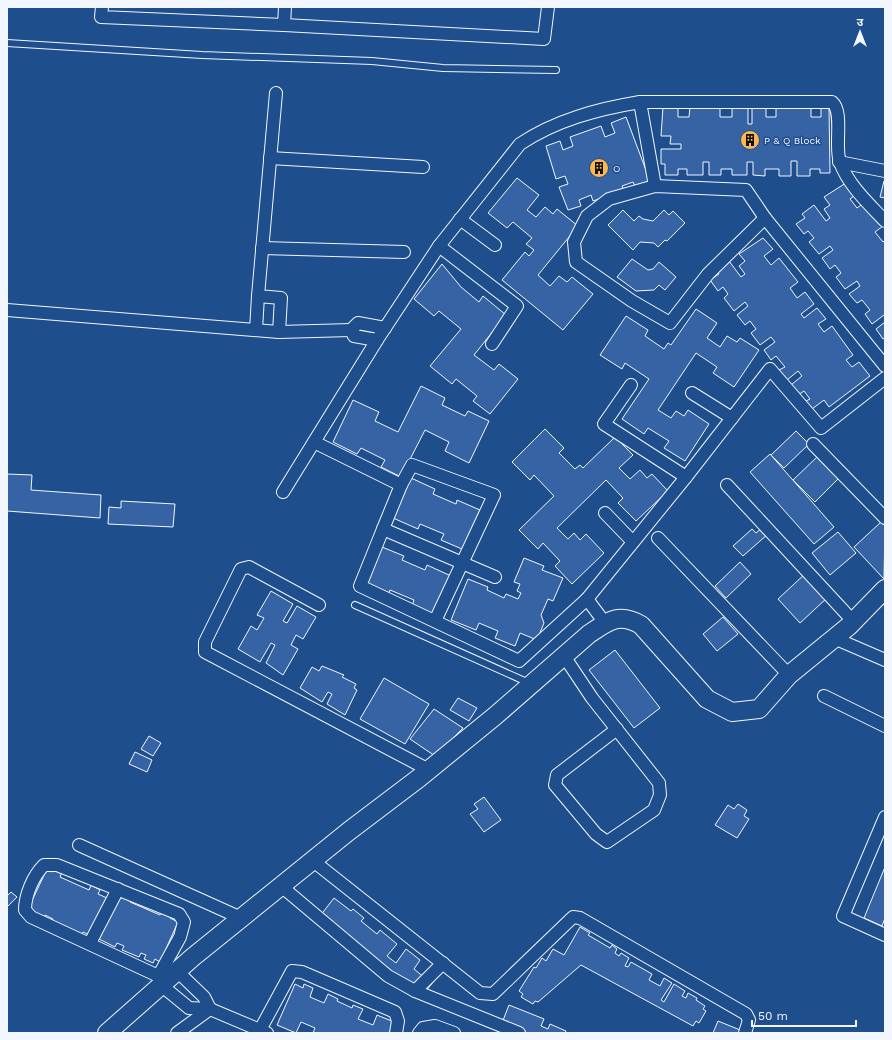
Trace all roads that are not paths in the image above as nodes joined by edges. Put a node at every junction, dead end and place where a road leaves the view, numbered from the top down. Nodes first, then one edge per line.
1 (102, 7) edge
2 (285, 7) edge
3 (548, 7) edge
4 (284, 25) junction
5 (7, 43) edge
6 (556, 70) dead end
7 (276, 93) dead end
8 (640, 102) junction
9 (270, 158) junction
10 (840, 162) junction
11 (423, 167) dead end
12 (885, 171) edge
13 (655, 186) junction
14 (765, 218) junction
15 (460, 219) junction
16 (885, 221) edge
17 (495, 244) dead end
18 (439, 246) junction
19 (262, 248) junction
20 (404, 252) dead end
21 (258, 296) junction
22 (7, 310) edge
23 (385, 328) junction
24 (256, 330) junction
25 (351, 330) junction
26 (279, 332) junction
27 (377, 340) junction
28 (492, 344) dead end
29 (885, 366) edge
30 (885, 378) edge
31 (631, 385) dead end
32 (692, 394) dead end
33 (732, 418) junction
34 (314, 442) junction
35 (813, 444) dead end
36 (686, 477) junction
37 (401, 485) junction
38 (727, 485) dead end
39 (283, 492) dead end
40 (605, 513) dead end
41 (885, 518) edge
42 (383, 529) junction
43 (658, 538) dead end
44 (633, 542) junction
45 (462, 563) junction
46 (495, 577) dead end
47 (885, 589) edge
48 (587, 599) junction
49 (319, 604) dead end
50 (355, 606) dead end
51 (435, 621) junction
52 (853, 621) junction
53 (605, 623) junction
54 (834, 638) junction
55 (564, 656) junction
56 (885, 660) edge
57 (789, 675) junction
58 (532, 684) junction
59 (824, 696) dead end
60 (885, 726) edge
61 (617, 729) junction
62 (430, 770) junction
63 (885, 817) edge
64 (79, 845) dead end
65 (312, 860) junction
66 (281, 886) junction
67 (118, 889) junction
68 (241, 918) junction
69 (884, 931) edge
70 (90, 943) junction
71 (443, 963) junction
72 (166, 978) junction
73 (415, 991) junction
74 (210, 1009) junction
75 (264, 1032) edge
76 (107, 1033) edge
77 (177, 1033) edge
78 (396, 1033) edge
79 (419, 1033) edge
80 (454, 1033) edge
81 (520, 1033) edge
82 (745, 1033) edge

1 - 4 street
2 - 4 street
3 - 4 street
5 - 6 lane
7 - 9 street
8 - 10 street
8 - 13 street
8 - 15 street
9 - 11 street
9 - 19 street
10 - 12 street
10 - 16 street
13 - 14 street
13 - 14 street
14 - 29 street
15 - 17 street
15 - 18 street
18 - 23 street
18 - 28 street
19 - 20 street
19 - 21 street
21 - 24 street
21 - 26 street
22 - 24 street
23 - 25 street
23 - 27 street
24 - 26 street
25 - 26 street
25 - 27 street
27 - 34 street
30 - 33 street
31 - 36 street
32 - 33 street
33 - 36 street
34 - 37 street
34 - 39 street
35 - 41 street
36 - 44 street
37 - 42 street
37 - 45 street
38 - 52 street
40 - 44 street
42 - 45 street
42 - 51 street
43 - 57 street
44 - 48 street
45 - 46 street
45 - 51 street
47 - 52 main road
48 - 51 street
48 - 53 street
49 - 62 street
50 - 58 lane
52 - 54 main road
53 - 55 main road
53 - 57 main road
54 - 56 street
54 - 57 main road
55 - 58 main road
55 - 61 street
58 - 62 main road
59 - 60 street
61 - 61 street
62 - 65 main road
63 - 69 street
64 - 68 street
65 - 66 main road
65 - 71 street
66 - 68 main road
66 - 73 street
67 - 70 street
67 - 70 street
67 - 72 street
68 - 72 main road
70 - 72 street
71 - 73 street
71 - 82 street
72 - 74 street
72 - 74 street
72 - 76 main road
73 - 81 street
74 - 75 street
74 - 77 street
75 - 78 street
79 - 80 street

